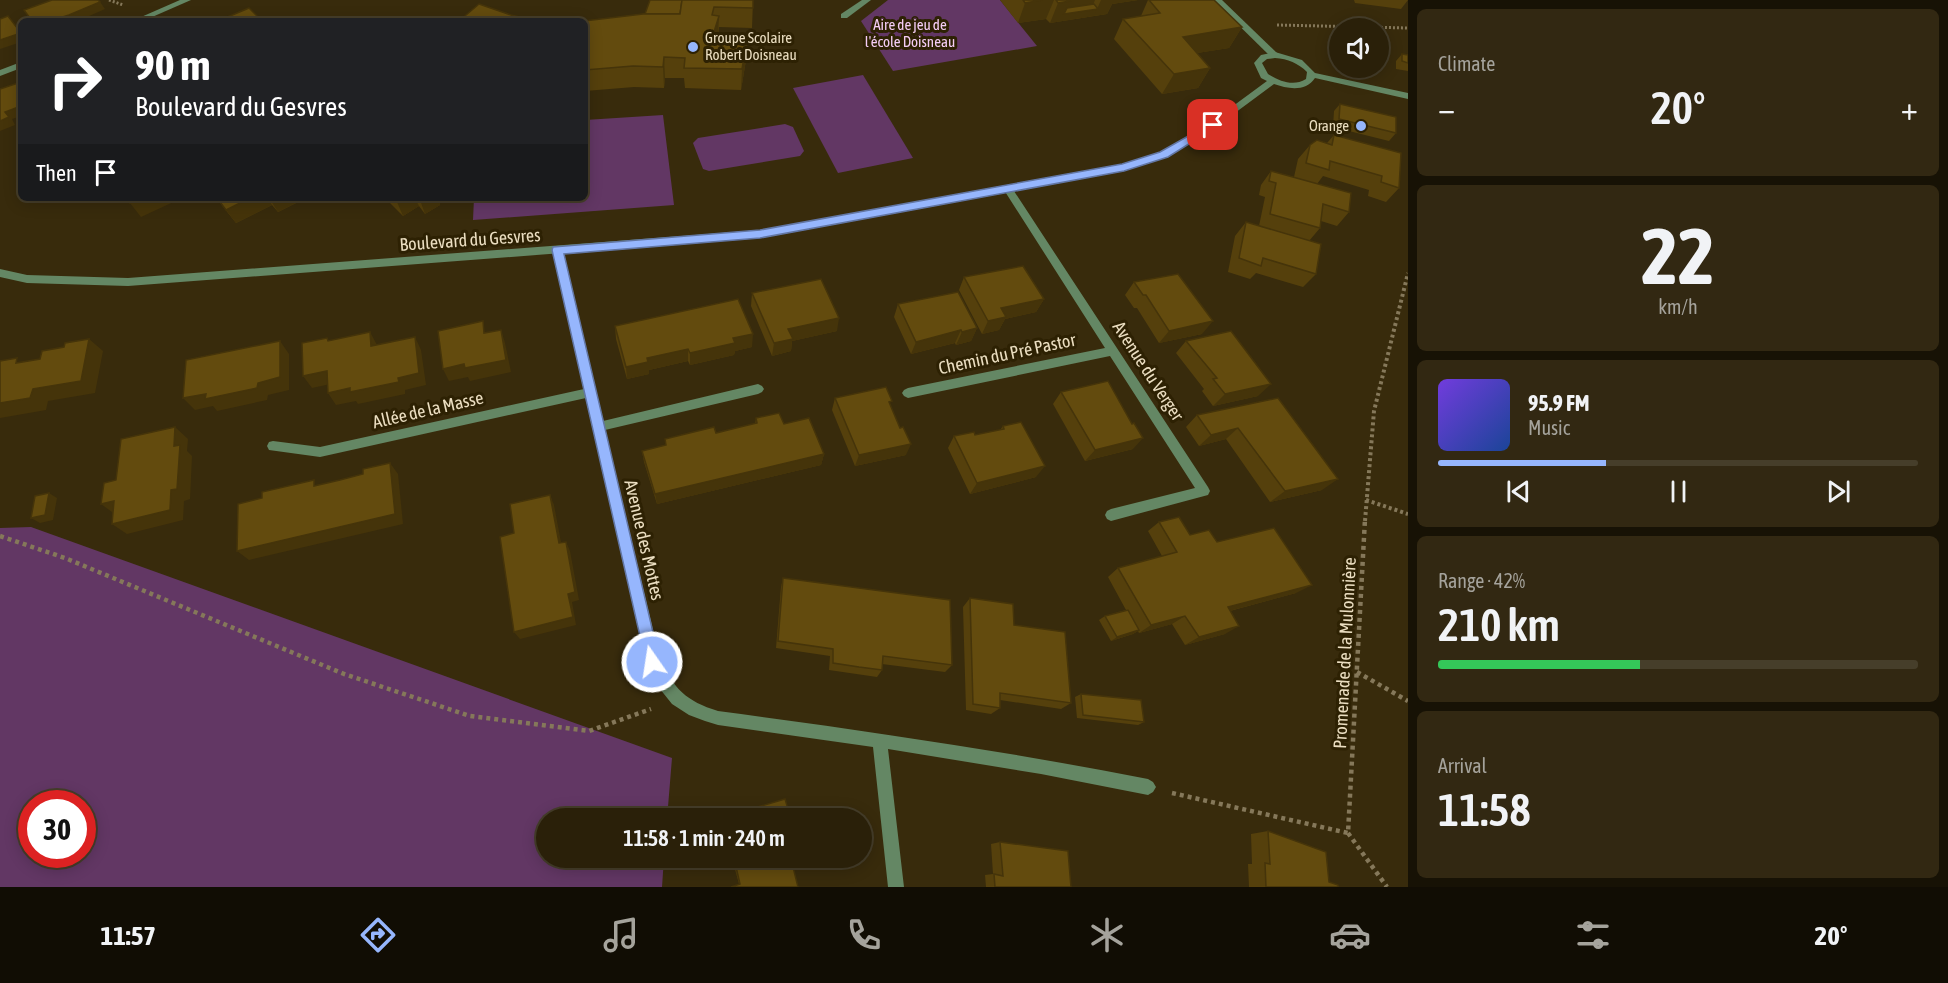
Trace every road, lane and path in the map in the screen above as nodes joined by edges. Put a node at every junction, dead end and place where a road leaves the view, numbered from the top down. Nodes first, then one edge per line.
1 (187, 0) edge
2 (867, 0) edge
3 (1217, 0) edge
4 (844, 16) dead end
5 (156, 18) edge
6 (1269, 23) dead end
7 (1408, 28) edge
8 (1274, 55) junction
9 (18, 66) edge
10 (0, 73) edge
11 (1312, 75) junction
12 (1273, 81) junction
13 (1408, 96) edge
14 (1009, 190) junction
15 (558, 250) junction
16 (0, 273) edge
17 (1408, 273) edge
18 (1113, 351) junction
19 (758, 390) dead end
20 (590, 392) junction
21 (908, 393) dead end
22 (598, 427) junction
23 (273, 446) dead end
24 (1366, 500) junction
25 (1408, 514) edge
26 (1111, 515) dead end
27 (0, 536) edge
28 (1357, 672) junction
29 (677, 700) junction
30 (1408, 701) edge
31 (880, 739) junction
32 (1148, 787) joint
33 (1348, 833) junction
34 (896, 887) edge
35 (1388, 887) edge

1 - 5 street
2 - 4 street
3 - 8 street
6 - 7 path
8 - 11 street
8 - 12 street
9 - 10 street
11 - 12 street
11 - 13 street
12 - 14 street, Boulevard du Gesvres
14 - 15 street, Boulevard du Gesvres
14 - 18 street, Avenue du Verger
15 - 16 street, Boulevard du Gesvres
15 - 20 street, Avenue des Mottes
17 - 24 path, Promenade de la Mulonnière
18 - 21 street, Chemin du Pré Pastor
18 - 26 street, Avenue du Verger
19 - 22 street
20 - 22 street, Avenue des Mottes
20 - 23 street, Allée de la Masse
22 - 29 street, Avenue des Mottes
24 - 25 path
24 - 28 path, Promenade de la Mulonnière
27 - 29 path
28 - 30 path
28 - 33 path, Promenade de la Mulonnière
29 - 31 street, Avenue des Mottes
31 - 32 street, Avenue des Mottes
31 - 34 street
32 - 33 path
33 - 35 path

